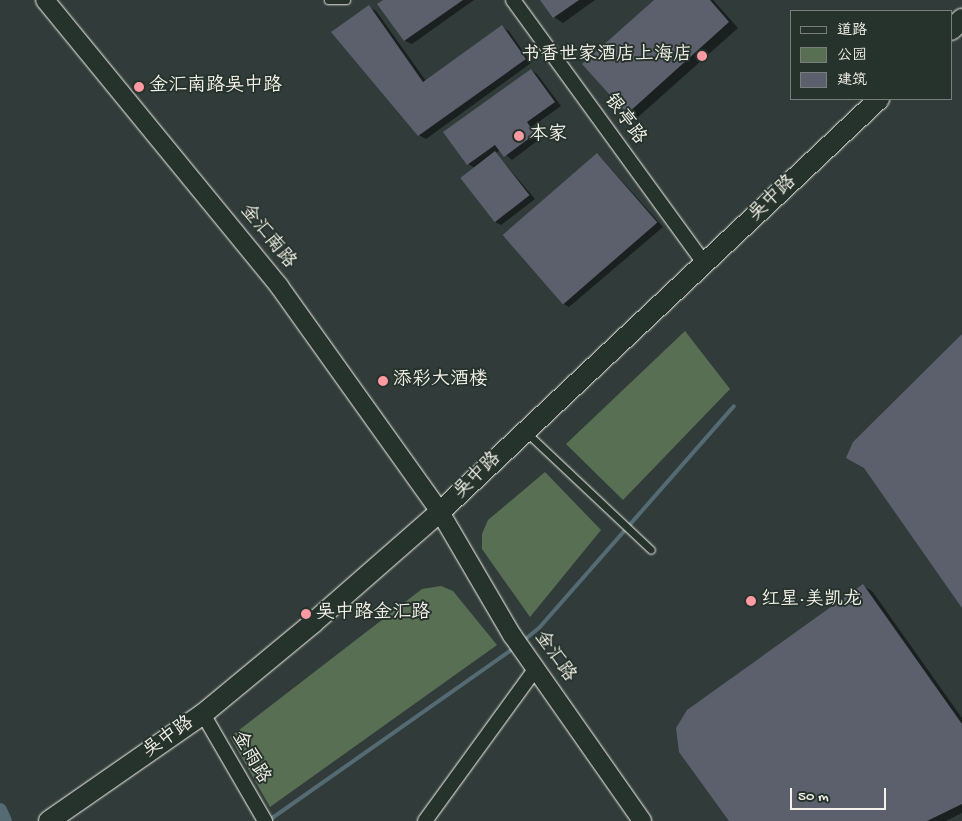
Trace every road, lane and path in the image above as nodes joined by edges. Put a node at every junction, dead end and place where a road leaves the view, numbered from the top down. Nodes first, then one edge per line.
1 (45, 0) edge
2 (328, 0) edge
3 (346, 0) edge
4 (513, 0) edge
5 (962, 19) edge
6 (952, 29) edge
7 (878, 100) edge
8 (704, 263) junction
9 (524, 431) junction
10 (440, 512) junction
11 (651, 550) dead end
12 (532, 663) junction
13 (203, 714) junction
14 (263, 818) edge
15 (49, 821) edge
16 (425, 821) edge
17 (642, 821) edge

1 - 10 street, 金汇南路
2 - 3 lane
4 - 8 street, 银亭路
5 - 6 main road
7 - 8 main road, 吴中路
8 - 9 main road, 吴中路
9 - 10 main road, 吴中路
9 - 11 lane
10 - 12 street, 金汇路
10 - 13 main road, 吴中路
12 - 16 street
12 - 17 street, 金汇路
13 - 14 street, 金雨路
13 - 15 main road, 吴中路

